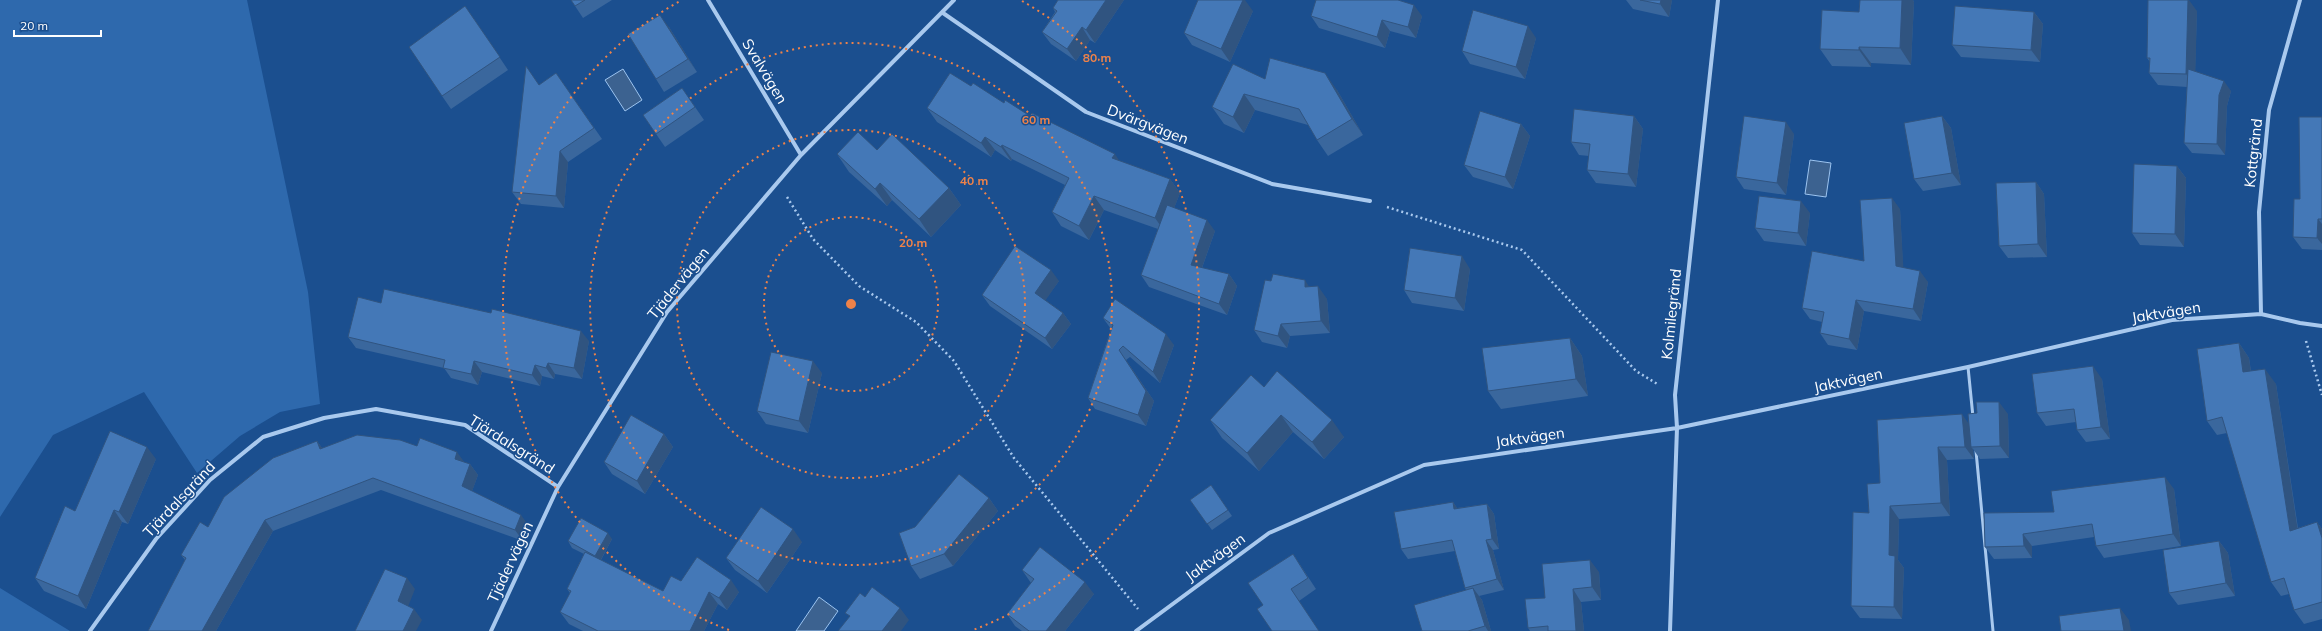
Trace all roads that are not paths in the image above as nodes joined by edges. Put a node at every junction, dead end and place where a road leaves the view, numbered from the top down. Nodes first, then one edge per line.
1 (708, 0) edge
2 (954, 0) edge
3 (1718, 0) edge
4 (2300, 0) edge
5 (943, 13) junction
6 (801, 155) junction
7 (1370, 201) road end
8 (2261, 314) junction
9 (2322, 326) edge
10 (1968, 367) junction
11 (1973, 422) edge
12 (1677, 428) junction
13 (1975, 445) edge
14 (558, 487) junction
15 (90, 631) edge
16 (491, 631) edge
17 (1136, 631) edge
18 (1670, 631) edge
19 (1993, 631) edge

1 - 6 street, Svalvägen
2 - 5 street, Tjädervägen
3 - 12 street, Kolmilegränd
4 - 8 street, Kottgränd
5 - 6 street, Tjädervägen
5 - 7 street, Dvärgvägen
6 - 14 street, Tjädervägen
8 - 9 street, Jaktvägen
8 - 10 street, Jaktvägen
10 - 11 lane
10 - 12 street, Jaktvägen
12 - 17 street, Jaktvägen
12 - 18 street, Kolmilegränd
13 - 19 lane
14 - 15 street, Tjärdalsgränd
14 - 16 street, Tjädervägen

